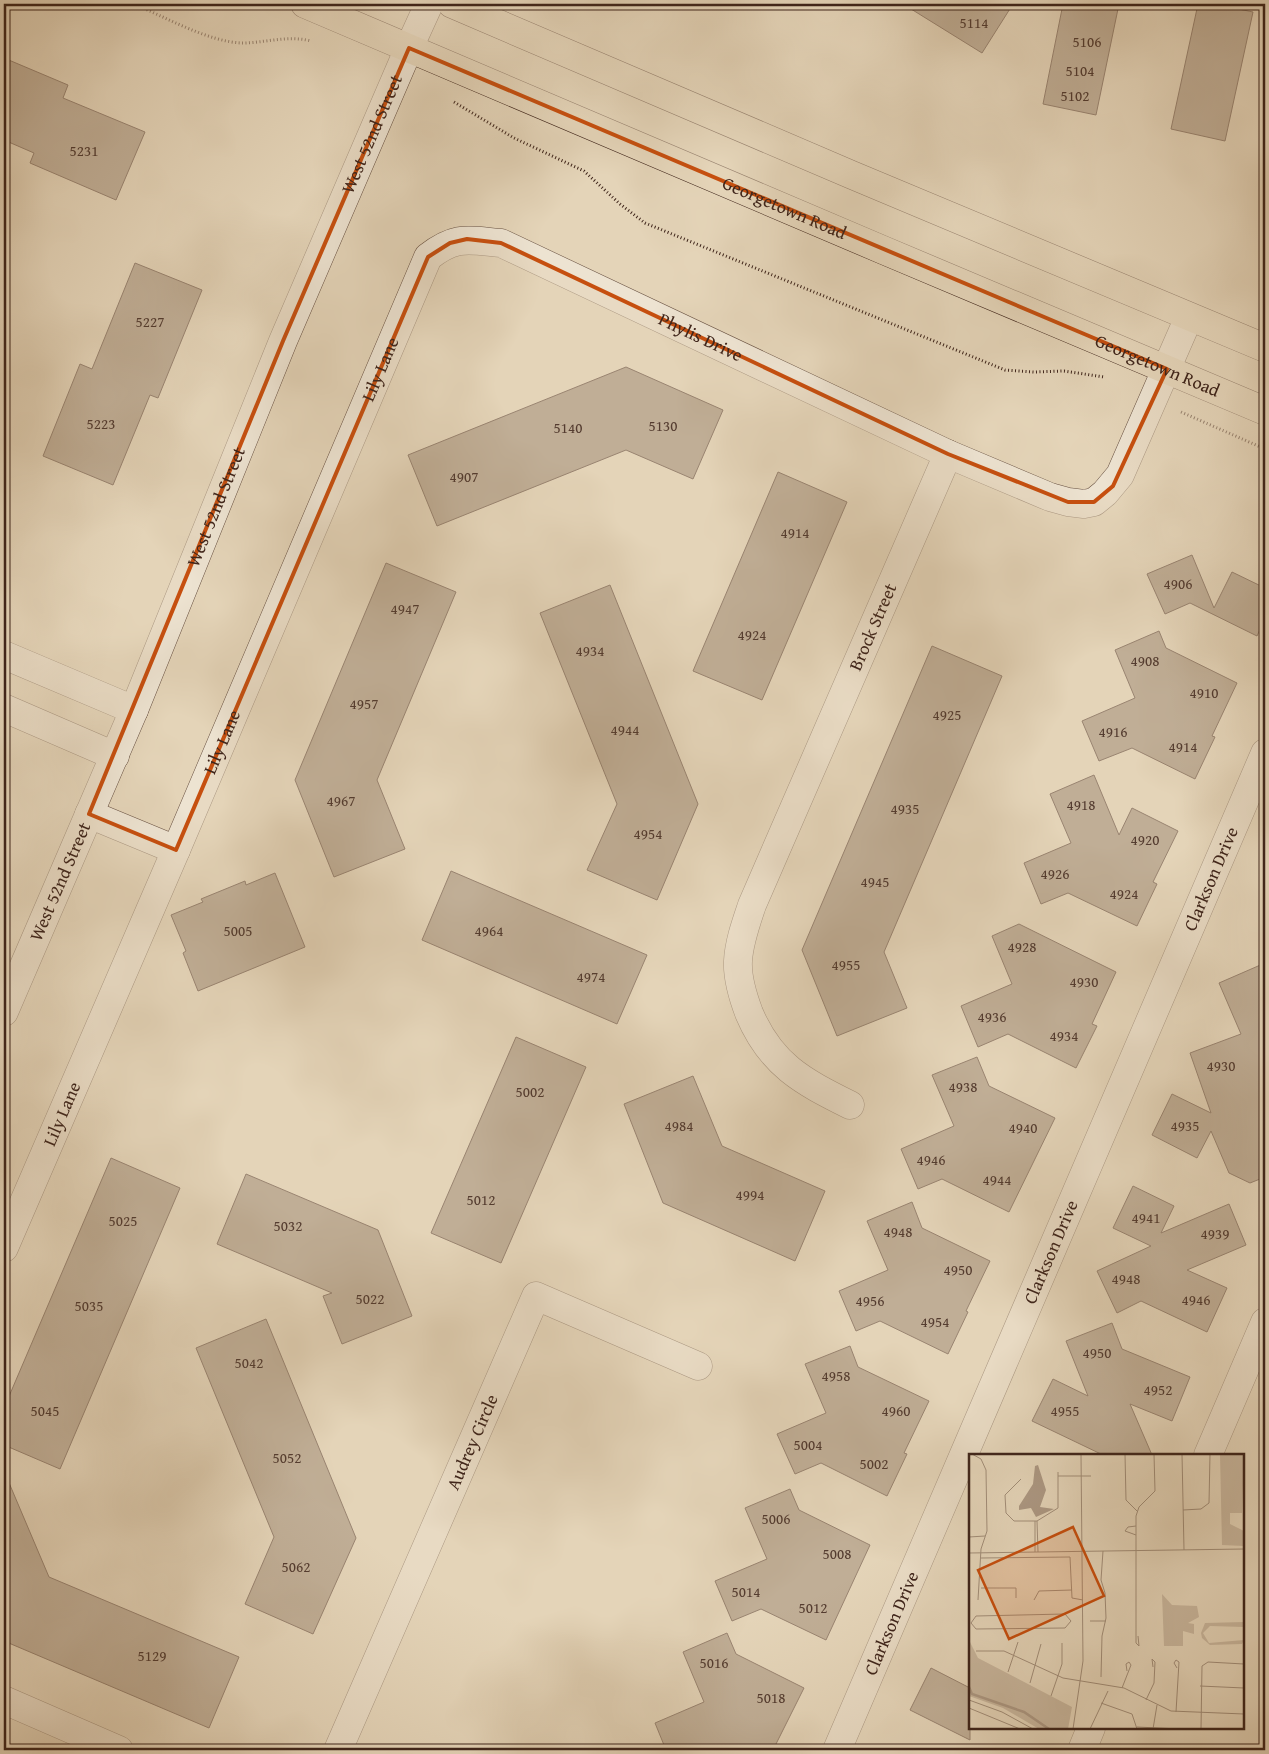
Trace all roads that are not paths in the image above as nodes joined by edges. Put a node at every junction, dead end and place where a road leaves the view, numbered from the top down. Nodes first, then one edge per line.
1 (305, 4) edge
2 (430, 4) edge
3 (452, 4) edge
4 (409, 48) junction
5 (450, 243) joint
6 (1189, 317) junction
7 (1265, 348) edge
8 (1167, 369) junction
9 (1265, 411) edge
10 (948, 454) junction
11 (4, 655) edge
12 (4, 708) edge
13 (134, 710) junction
14 (1265, 753) edge
15 (115, 756) junction
16 (89, 814) junction
17 (176, 850) junction
18 (4, 1012) edge
19 (850, 1105) dead end
20 (4, 1248) edge
21 (1265, 1322) edge
22 (698, 1366) dead end
23 (1208, 1454) edge
24 (4, 1700) edge
25 (1092, 1729) edge
26 (119, 1750) edge
27 (338, 1750) edge
28 (837, 1750) edge
29 (1082, 1750) edge

1 - 4 main road, Georgetown Road
2 - 4 street, West 52nd Street
3 - 6 main road
4 - 8 main road, Georgetown Road
4 - 13 street, West 52nd Street
5 - 10 street, Phylis Drive
5 - 17 street, Lily Lane
6 - 7 main road
6 - 8 street
8 - 9 main road, Georgetown Road
8 - 10 street
10 - 19 street, Brock Street
11 - 13 street
12 - 15 street
13 - 15 street, West 52nd Street
14 - 28 street, Clarkson Drive
15 - 16 street, West 52nd Street
16 - 17 street
16 - 18 street, West 52nd Street
17 - 20 street, Lily Lane
21 - 23 street
22 - 27 street, Audrey Circle
24 - 26 street
25 - 29 street

